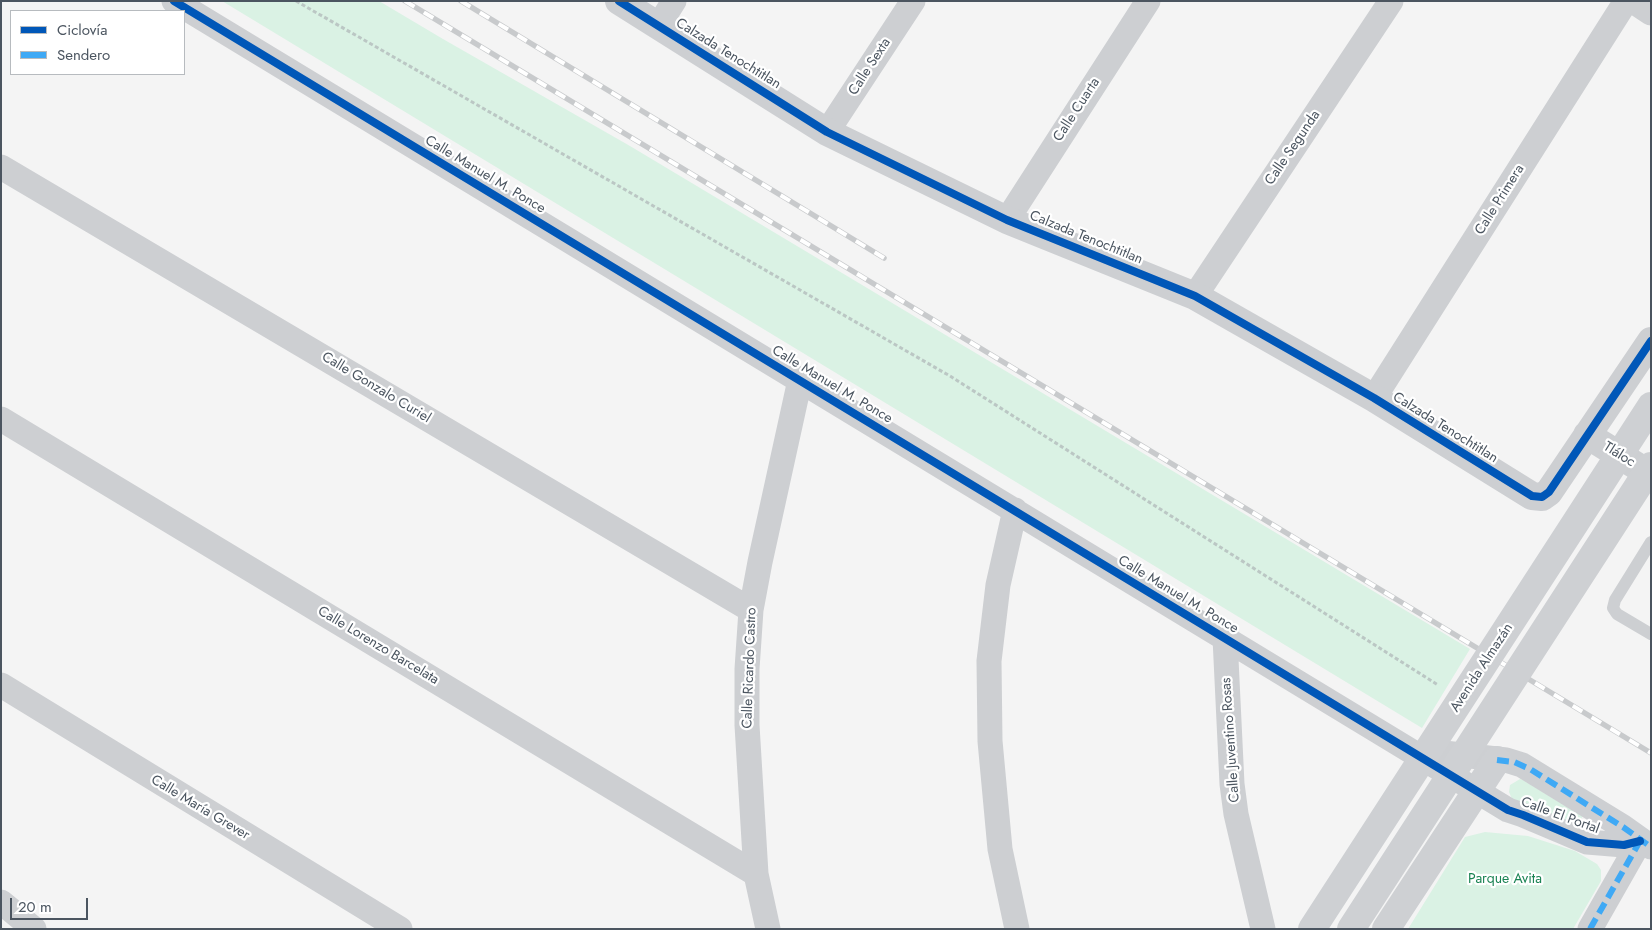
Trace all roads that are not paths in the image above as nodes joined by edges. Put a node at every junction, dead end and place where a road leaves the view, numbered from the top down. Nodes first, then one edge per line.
1 (174, 1) edge
2 (619, 1) edge
3 (674, 1) edge
4 (913, 1) edge
5 (1148, 1) edge
6 (1391, 1) edge
7 (1626, 1) edge
8 (1633, 1) edge
9 (1651, 13) edge
10 (659, 25) junction
11 (827, 132) junction
12 (1, 166) edge
13 (1007, 220) junction
14 (1195, 296) junction
15 (1651, 341) edge
16 (800, 380) junction
17 (1374, 398) junction
18 (1651, 406) edge
19 (1, 419) edge
20 (1587, 434) junction
21 (1651, 466) edge
22 (1651, 475) edge
23 (1014, 510) junction
24 (1651, 542) edge
25 (752, 610) junction
26 (1651, 634) edge
27 (1225, 638) junction
28 (1, 685) edge
29 (1408, 749) junction
30 (1497, 760) junction
31 (1477, 790) junction
32 (1646, 844) edge
33 (756, 874) junction
34 (1, 902) edge
35 (34, 929) edge
36 (400, 929) edge
37 (768, 929) edge
38 (1017, 929) edge
39 (1263, 929) edge
40 (1312, 929) edge
41 (1351, 929) edge
42 (1386, 929) edge
43 (1590, 929) edge

1 - 16 street, Calle Manuel M. Ponce
2 - 10 street, Calzada Tenochtitlan
3 - 10 street
4 - 11 street, Calle Sexta
5 - 13 street, Calle Cuarta
6 - 14 street, Calle Segunda
7 - 17 street, Calle Primera
8 - 9 street
10 - 11 street, Calzada Tenochtitlan
11 - 13 street, Calzada Tenochtitlan
12 - 25 street, Calle Gonzalo Curiel
13 - 14 street, Calzada Tenochtitlan
14 - 17 street, Calzada Tenochtitlan
15 - 20 street
16 - 23 street, Calle Manuel M. Ponce
16 - 25 street, Calle Ricardo Castro
17 - 20 street, Calzada Tenochtitlan
18 - 40 main road, Avenida Almazán, bridge
19 - 33 street, Calle Lorenzo Barcelata
20 - 22 street, Tláloc
21 - 41 main road, bridge
23 - 27 street, Calle Manuel M. Ponce
23 - 38 street
24 - 26 lane
25 - 33 street, Calle Ricardo Castro
27 - 29 street, Calle Manuel M. Ponce
27 - 39 street, Calle Juventino Rosas
28 - 36 street, Calle María Grever
29 - 30 street, Calle Manuel M. Ponce
29 - 31 street, Calle Manuel M. Ponce
30 - 31 main road
30 - 32 street, Calle El Portal
31 - 32 street, Calle El Portal
31 - 42 main road
32 - 43 street
33 - 37 street, Calle Ricardo Castro
34 - 35 street

